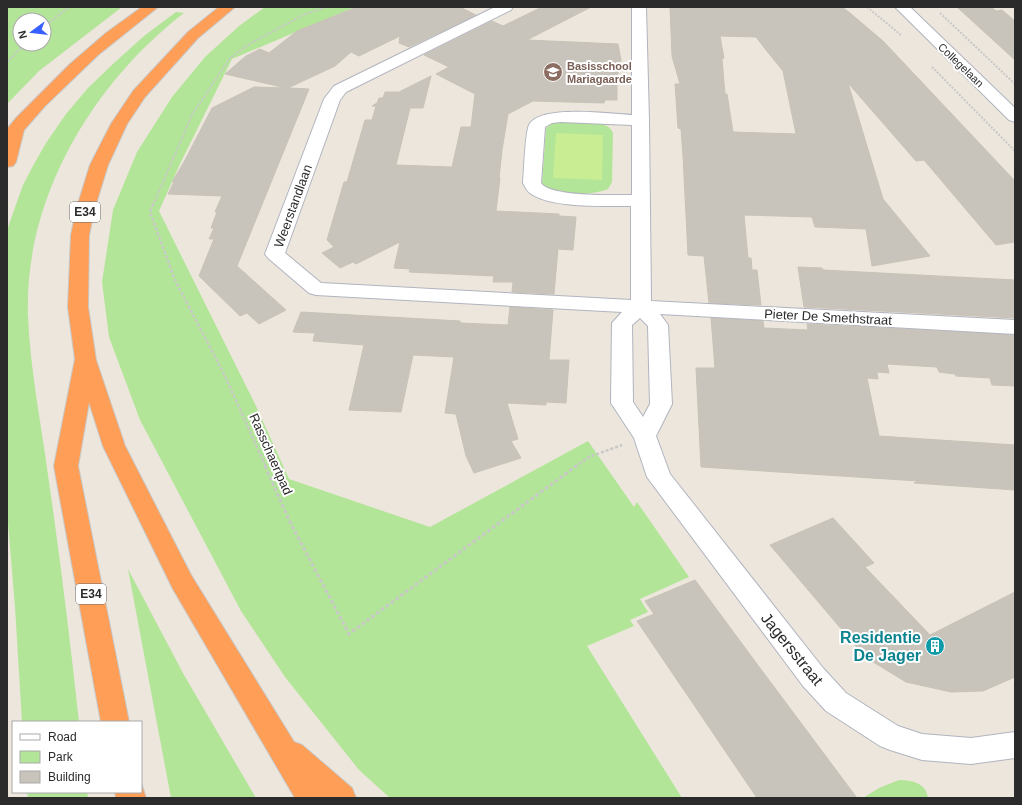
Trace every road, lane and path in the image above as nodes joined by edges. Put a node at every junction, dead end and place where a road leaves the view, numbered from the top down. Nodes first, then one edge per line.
1 (69, 7) edge
2 (152, 7) edge
3 (228, 7) edge
4 (326, 7) edge
5 (506, 7) edge
6 (639, 7) edge
7 (867, 7) edge
8 (903, 9) edge
9 (939, 12) dead end
10 (52, 21) edge
11 (903, 37) dead end
12 (17, 52) edge
13 (7, 62) edge
14 (930, 64) dead end
15 (1015, 84) edge
16 (1015, 117) edge
17 (641, 120) junction
18 (11, 134) edge
19 (1015, 151) edge
20 (7, 162) edge
21 (640, 200) junction
22 (641, 306) junction
23 (1015, 327) edge
24 (86, 359) junction
25 (645, 436) junction
26 (115, 721) edge
27 (276, 741) junction
28 (1015, 744) edge
29 (311, 798) edge
30 (341, 798) edge

1 - 10 path
2 - 18 highway
3 - 24 highway, E34
4 - 25 path, Rasschaertpad
5 - 22 street, Weerstandlaan
6 - 17 street
7 - 11 path
8 - 16 street, Collegelaan
9 - 15 path
12 - 13 path
14 - 19 path
17 - 21 street
17 - 21 street
18 - 20 highway
21 - 22 street
22 - 23 street, Pieter De Smethstraat
22 - 25 street
22 - 25 street, Jagersstraat
24 - 26 highway, E34
24 - 27 highway
25 - 28 street, Jagersstraat
27 - 29 highway
27 - 30 highway

